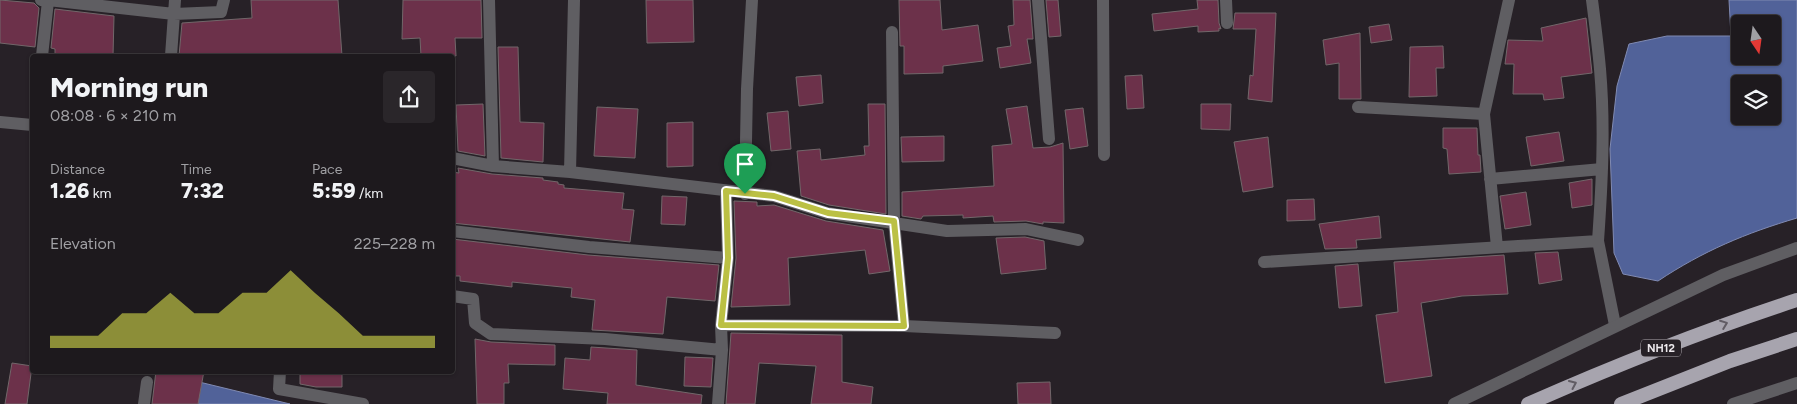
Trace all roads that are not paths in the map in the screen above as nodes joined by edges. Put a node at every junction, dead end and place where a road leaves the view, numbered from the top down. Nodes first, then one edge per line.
1 (46, 0) edge
2 (175, 0) edge
3 (224, 0) edge
4 (489, 0) edge
5 (574, 0) edge
6 (752, 0) edge
7 (1038, 0) edge
8 (1103, 0) edge
9 (1226, 0) edge
10 (1509, 0) edge
11 (1592, 0) edge
12 (174, 14) junction
13 (1227, 23) dead end
14 (892, 32) dead end
15 (42, 54) edge
16 (171, 54) edge
17 (1358, 107) dead end
18 (1484, 114) junction
19 (0, 122) edge
20 (30, 125) edge
21 (1049, 139) dead end
22 (1104, 155) dead end
23 (455, 159) edge
24 (493, 166) junction
25 (1602, 169) junction
26 (570, 172) junction
27 (1490, 179) junction
28 (726, 191) junction
29 (745, 194) junction
30 (894, 221) junction
31 (455, 231) edge
32 (1078, 240) dead end
33 (1598, 241) junction
34 (1497, 248) junction
35 (1797, 248) edge
36 (728, 258) junction
37 (1264, 262) dead end
38 (455, 296) edge
39 (1797, 300) edge
40 (721, 325) junction
41 (1616, 325) junction
42 (904, 326) junction
43 (1055, 333) dead end
44 (1797, 339) edge
45 (722, 350) junction
46 (280, 374) edge
47 (147, 382) dead end
48 (1797, 383) edge
49 (144, 404) edge
50 (363, 404) edge
51 (718, 404) edge
52 (1454, 404) edge
53 (1528, 404) edge
54 (1620, 404) edge
55 (1733, 404) edge

1 - 12 street
1 - 15 street
2 - 12 street
3 - 12 street
4 - 24 street
5 - 26 street
6 - 29 street
7 - 21 street
8 - 22 street
9 - 13 street
10 - 18 street
11 - 25 street
12 - 16 street
14 - 30 street
17 - 18 street
18 - 27 street
19 - 20 street
23 - 24 street
24 - 26 street
25 - 27 street
25 - 33 street
26 - 28 street
27 - 34 street
28 - 29 street
28 - 36 street
29 - 30 street
30 - 32 street
30 - 42 street
31 - 36 street
33 - 34 street
33 - 41 street
34 - 37 street
35 - 41 street
36 - 40 street
38 - 45 street
53 -> 39 highway, NH12
40 - 42 street
40 - 45 street
41 - 52 street
42 - 43 street
44 - 54 highway
45 - 51 street
46 - 50 street
47 - 49 street
48 - 55 street

